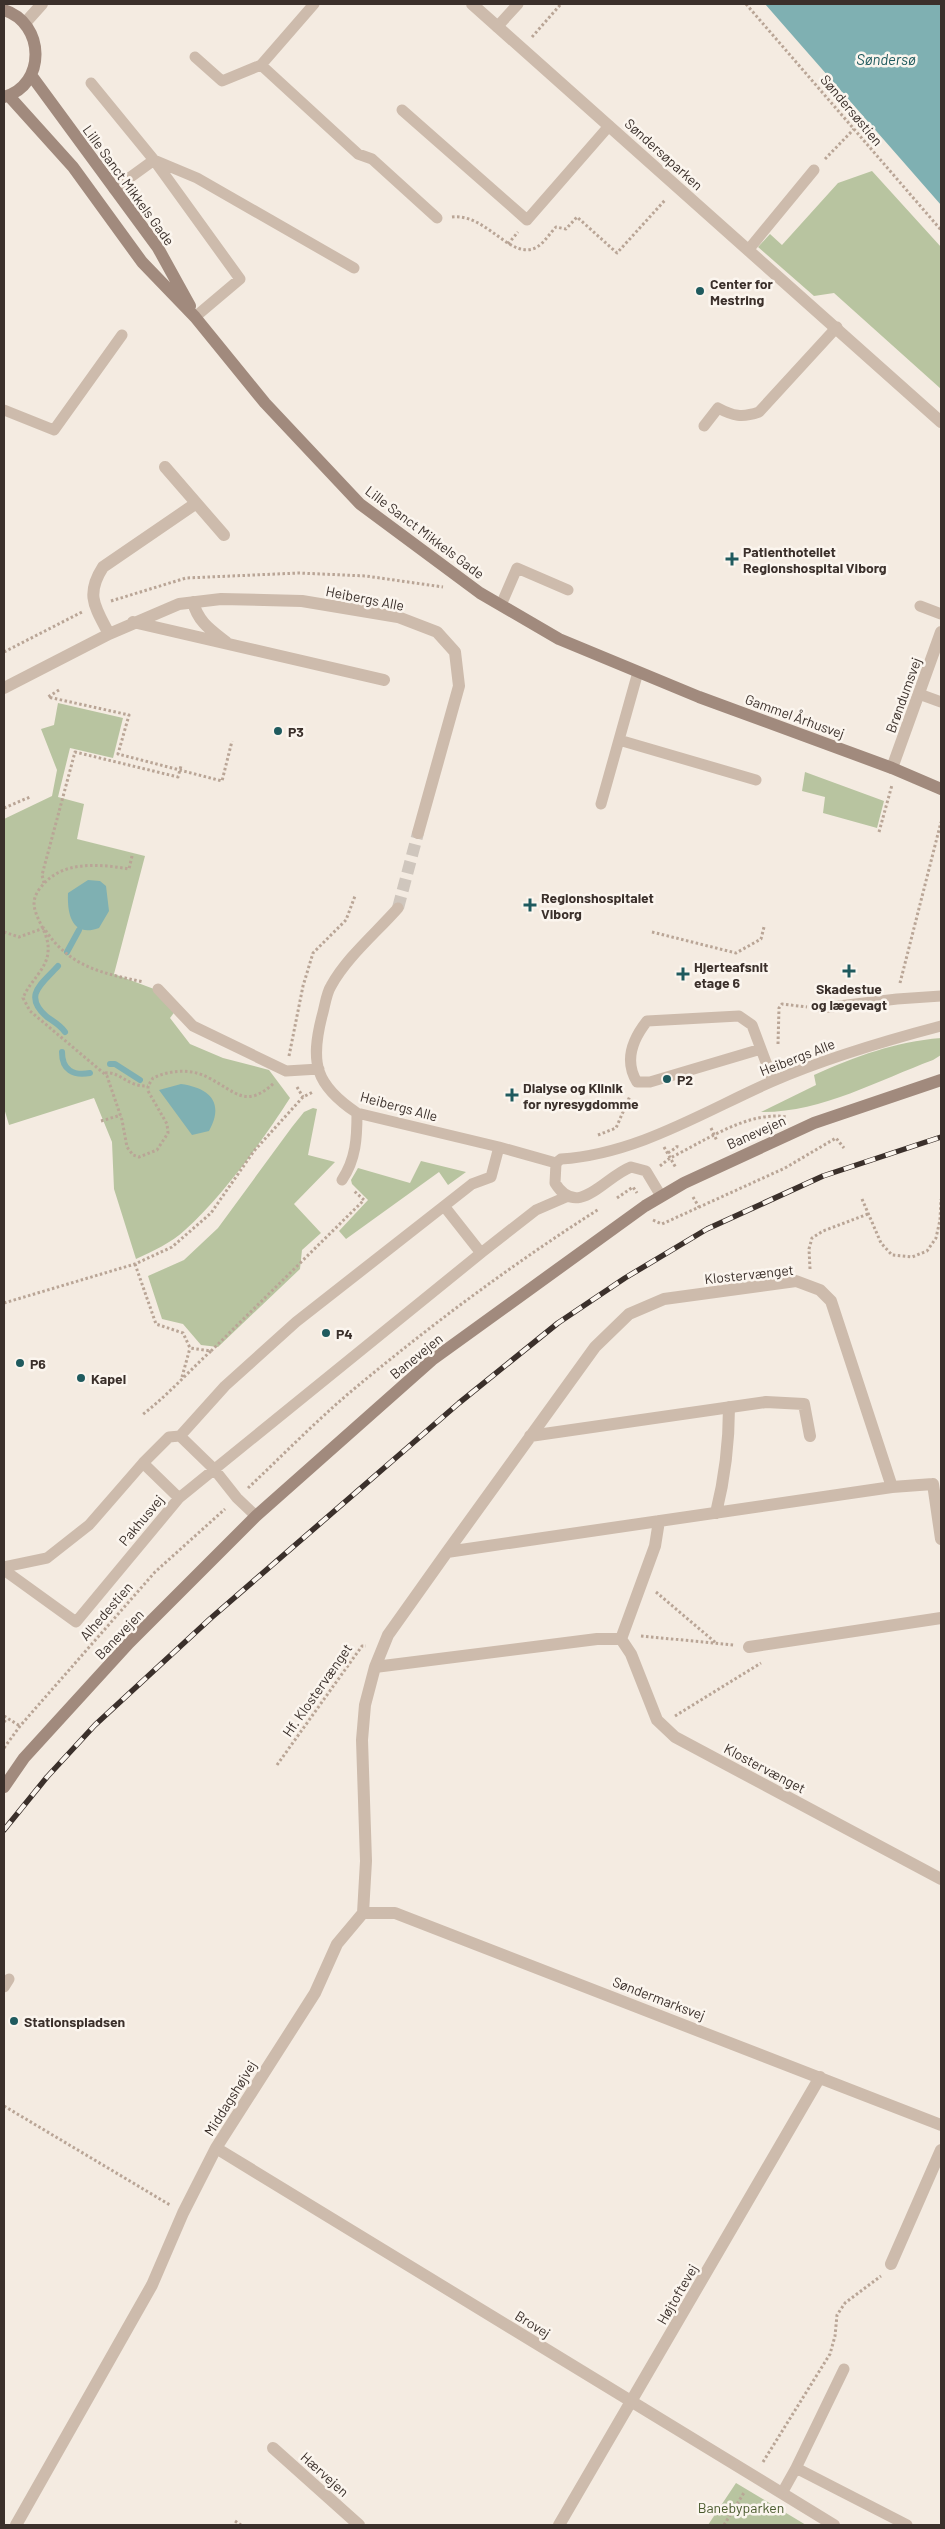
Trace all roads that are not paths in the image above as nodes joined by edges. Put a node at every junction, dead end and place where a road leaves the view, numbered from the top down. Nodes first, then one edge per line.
1 (42, 4) edge
2 (314, 4) edge
3 (472, 4) edge
4 (518, 4) edge
5 (4, 10) edge
6 (25, 23) junction
7 (497, 27) junction
8 (194, 57) dead end
9 (261, 65) junction
10 (31, 75) junction
11 (91, 84) dead end
12 (6, 96) edge
13 (402, 110) dead end
14 (609, 126) junction
15 (154, 160) junction
16 (814, 170) road end
17 (114, 189) junction
18 (437, 218) road end
19 (749, 249) junction
20 (354, 268) dead end
21 (195, 317) junction
22 (836, 327) junction
23 (122, 335) dead end
24 (4, 410) edge
25 (941, 422) edge
26 (704, 426) dead end
27 (165, 467) dead end
28 (195, 504) junction
29 (224, 535) dead end
30 (568, 590) dead end
31 (193, 602) junction
32 (501, 605) junction
33 (920, 606) dead end
34 (941, 614) edge
35 (133, 622) junction
36 (109, 634) junction
37 (940, 638) edge
38 (228, 644) junction
39 (638, 672) junction
40 (384, 680) dead end
41 (4, 688) edge
42 (919, 694) junction
43 (941, 702) edge
44 (619, 740) junction
45 (894, 769) junction
46 (756, 780) dead end
47 (941, 789) edge
48 (601, 804) dead end
49 (418, 833) tunnel mouth
50 (398, 908) tunnel mouth
51 (158, 989) road end
52 (941, 996) edge
53 (822, 1008) road end
54 (941, 1026) edge
55 (760, 1048) junction
56 (319, 1069) junction
57 (941, 1080) edge
58 (773, 1081) junction
59 (357, 1113) junction
60 (499, 1147) junction
61 (556, 1164) junction
62 (342, 1180) road end
63 (661, 1196) junction
64 (566, 1197) junction
65 (444, 1206) junction
66 (481, 1253) junction
67 (729, 1407) junction
68 (180, 1436) junction
69 (530, 1436) junction
70 (810, 1436) dead end
71 (143, 1463) junction
72 (214, 1469) junction
73 (937, 1482) edge
74 (892, 1488) junction
75 (179, 1498) junction
76 (716, 1513) junction
77 (256, 1516) junction
78 (659, 1521) junction
79 (941, 1531) edge
80 (447, 1552) junction
81 (4, 1568) edge
82 (941, 1618) edge
83 (620, 1639) junction
84 (749, 1647) road end
85 (375, 1667) junction
86 (4, 1787) edge
87 (941, 1879) edge
88 (363, 1913) junction
89 (820, 2077) junction
90 (941, 2125) edge
91 (216, 2148) junction
92 (941, 2150) edge
93 (891, 2264) road end
94 (844, 2369) dead end
95 (632, 2403) junction
96 (273, 2448) dead end
97 (796, 2468) junction
98 (782, 2493) junction
99 (16, 2525) edge
100 (358, 2525) edge
101 (559, 2525) edge
102 (834, 2525) edge
103 (907, 2525) edge

1 - 6 street
2 - 9 lane
3 - 7 street, Søndersøparken
4 - 7 lane
5 - 6 main road
6 - 10 main road
7 - 14 street, Søndersøparken
8 - 9 lane
9 - 18 lane
10 - 12 main road
10 - 17 main road, Lille Sanct Mikkels Gade
11 - 15 lane
12 - 21 main road, Lille Sanct Mikkels Gade
13 - 14 lane
14 - 19 street, Søndersøparken
15 - 17 lane
15 - 20 lane
15 - 21 lane
16 - 19 lane
17 - 21 main road, Lille Sanct Mikkels Gade
19 - 22 street, Søndersøparken
21 - 32 main road, Lille Sanct Mikkels Gade
22 - 25 street
22 - 26 lane
23 - 24 lane
27 - 28 street
28 - 29 street
28 - 36 street
30 - 32 lane
31 - 35 street, Heibergs Alle
31 - 38 street
31 - 49 street, Heibergs Alle
32 - 39 main road, Lille Sanct Mikkels Gade
33 - 34 lane
35 - 36 street, Heibergs Alle
35 - 38 street
36 - 41 street, Heibergs Alle
37 - 42 street, Brøndumsvej
38 - 40 street
39 - 44 lane
39 - 45 main road, Gammel Århusvej
42 - 43 lane
42 - 45 street, Brøndumsvej
44 - 46 lane
44 - 48 lane
45 - 47 main road, Gammel Århusvej
50 - 56 lane, Heibergs Alle
51 - 56 lane
52 - 53 lane
54 - 58 lane, Heibergs Alle
55 - 55 lane
55 - 58 lane
56 - 59 lane, Heibergs Alle
57 - 63 main road, Banevejen
58 - 61 lane, Heibergs Alle
59 - 60 lane, Heibergs Alle
59 - 62 lane
60 - 61 lane, Heibergs Alle
60 - 65 lane
61 - 64 lane
63 - 64 lane
63 - 77 main road, Banevejen
64 - 66 lane
65 - 66 lane
65 - 68 lane
66 - 72 lane
67 - 69 street
67 - 70 street
67 - 76 street
68 - 71 lane
68 - 72 lane
69 - 74 street, Klostervænget
69 - 80 street, Klostervænget
71 - 75 lane, Pakhusvej
71 - 81 lane, Pakhusvej
72 - 75 lane
72 - 77 lane
73 - 74 street
73 - 79 street
74 - 76 street
75 - 81 lane, Pakhusvej
76 - 78 street
77 - 86 main road, Banevejen
78 - 80 street
78 - 83 street
80 - 85 street, Klostervænget
82 - 84 street
83 - 85 street
83 - 87 street, Klostervænget
85 - 88 street
88 - 89 street, Søndermarksvej
88 - 91 street, Middagshøjvej
89 - 90 street, Søndermarksvej
89 - 95 street, Højtoftevej
91 - 95 street, Brovej
91 - 99 street, Middagshøjvej
92 - 93 street
94 - 97 lane
95 - 98 street, Brovej
95 - 101 street, Højtoftevej
96 - 100 street, Hærvejen
97 - 98 lane
97 - 103 lane
98 - 102 street, Brovej

